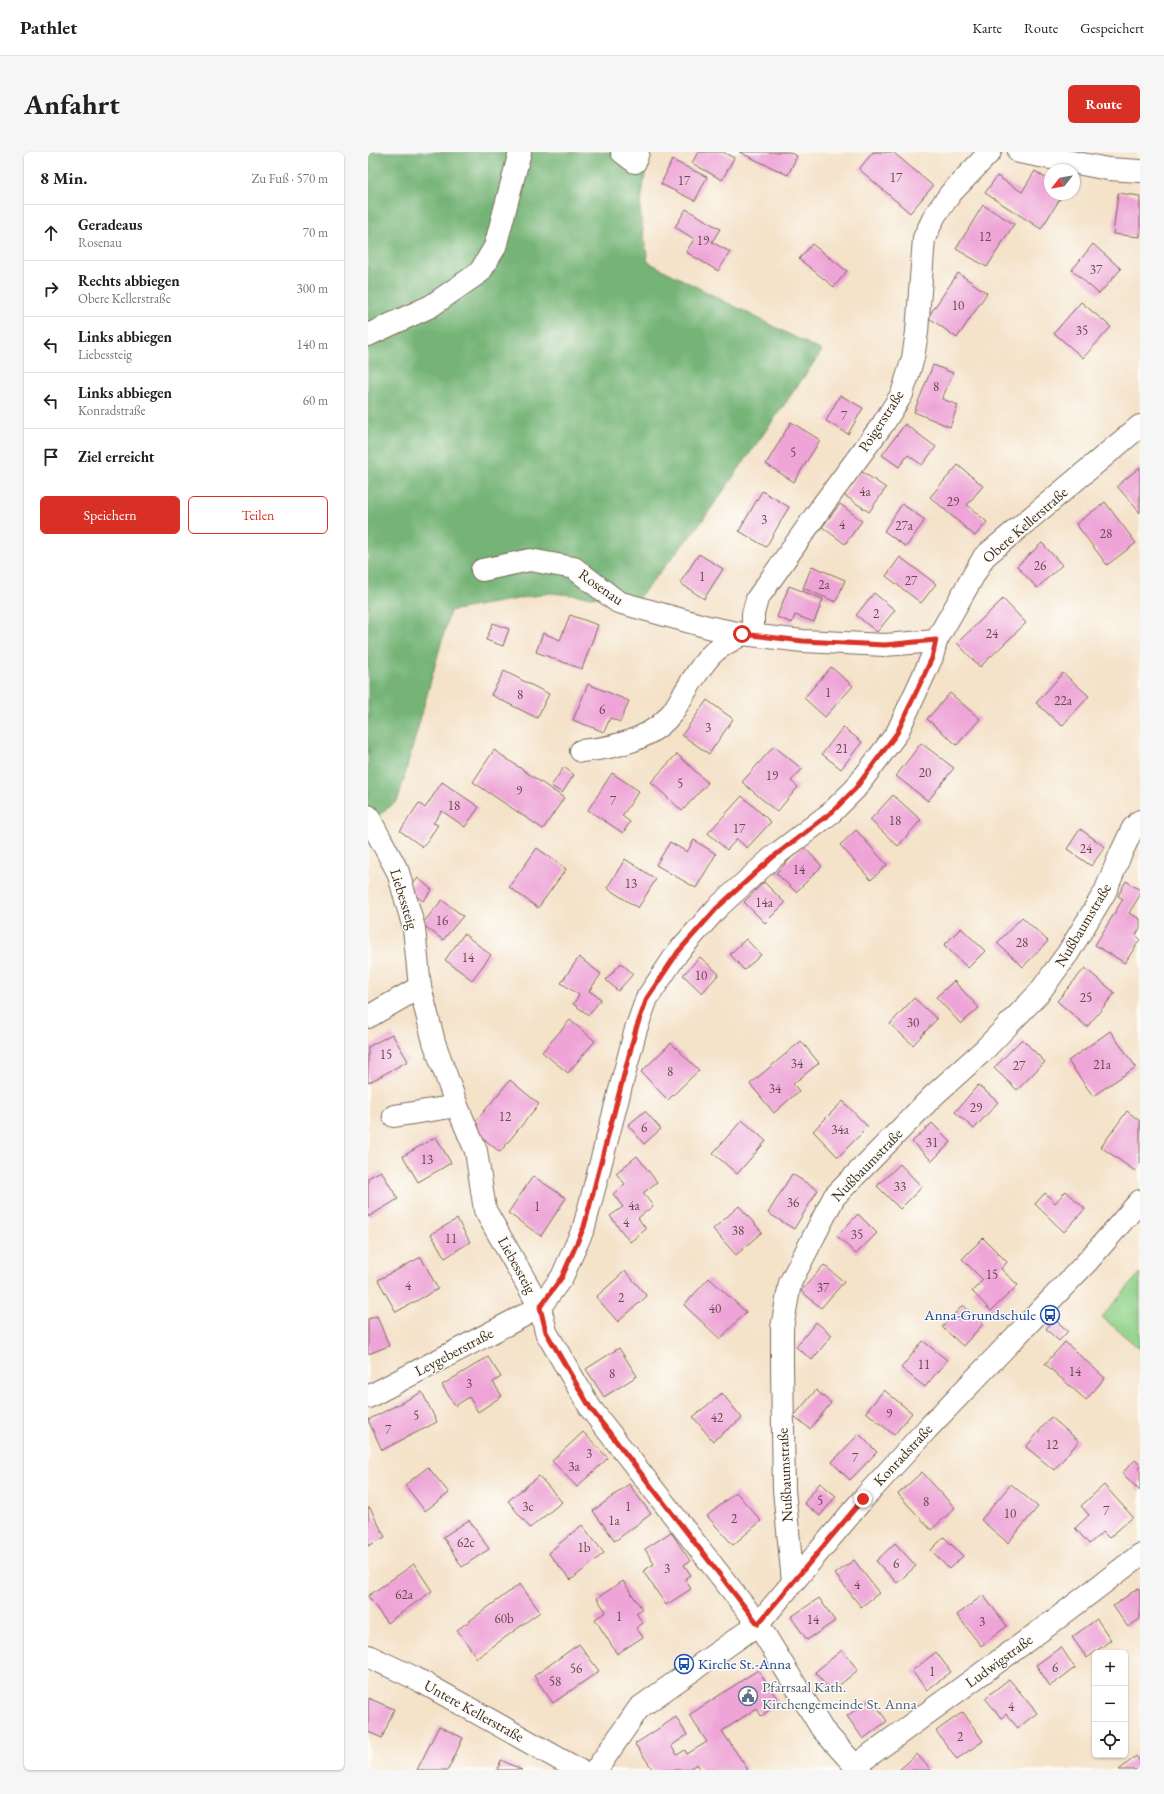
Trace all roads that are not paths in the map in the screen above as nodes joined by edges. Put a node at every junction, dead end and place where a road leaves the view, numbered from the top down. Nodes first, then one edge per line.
1 (520, 152) edge
2 (622, 152) edge
3 (638, 152) edge
4 (990, 152) edge
5 (1019, 152) edge
6 (1140, 171) edge
7 (368, 335) edge
8 (1140, 426) edge
9 (482, 570) dead end
10 (748, 635) junction
11 (936, 640) junction
12 (581, 751) dead end
13 (368, 816) edge
14 (1140, 821) edge
15 (420, 987) junction
16 (368, 1017) edge
17 (456, 1106) junction
18 (394, 1116) dead end
19 (1140, 1201) edge
20 (540, 1307) junction
21 (368, 1398) edge
22 (1140, 1555) edge
23 (793, 1582) junction
24 (758, 1624) junction
25 (368, 1656) edge
26 (857, 1768) edge
27 (579, 1770) edge
28 (596, 1770) edge

1 - 7 street
2 - 3 street
4 - 10 street, Poigerstraße
5 - 6 street
8 - 11 street, Obere Kellerstraße
9 - 10 street, Rosenau
10 - 11 street, Rosenau
10 - 12 street
11 - 20 street, Obere Kellerstraße
13 - 15 street, Liebessteig
14 - 23 street, Nußbaumstraße
15 - 16 street
15 - 17 street, Liebessteig
17 - 18 street
17 - 20 street, Liebessteig
19 - 23 street, Konradstraße
20 - 21 street, Leygeberstraße
20 - 24 street, Liebessteig
22 - 26 street, Ludwigstraße
23 - 24 street, Konradstraße
24 - 26 street, Liebessteig
24 - 28 street, Konradstraße
25 - 27 street, Untere Kellerstraße

